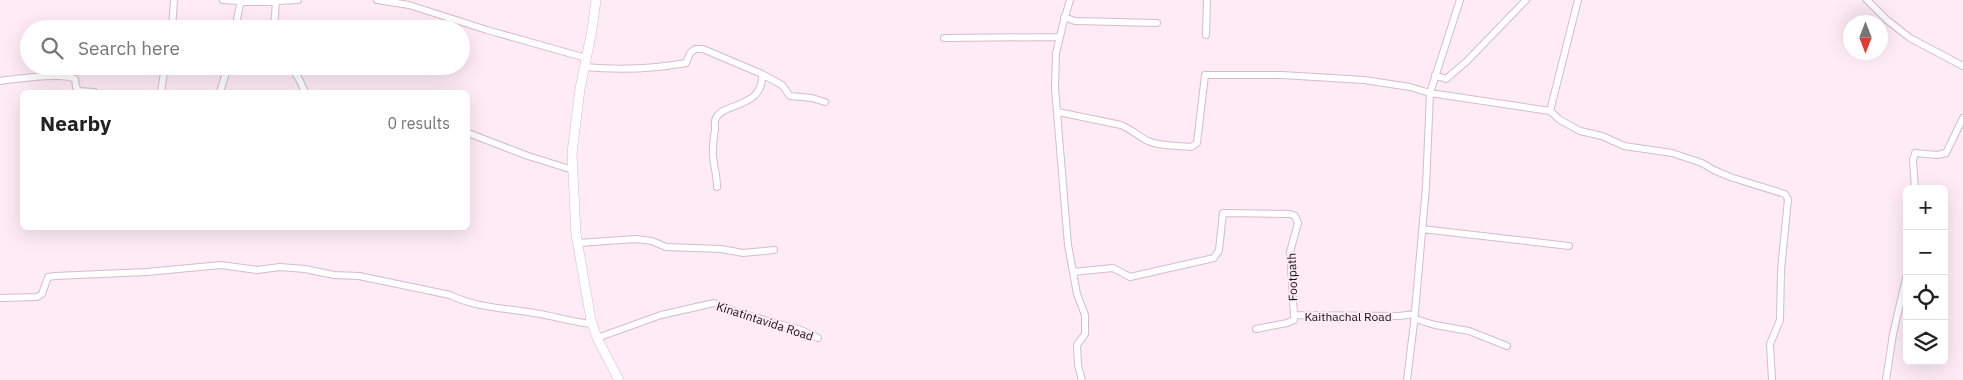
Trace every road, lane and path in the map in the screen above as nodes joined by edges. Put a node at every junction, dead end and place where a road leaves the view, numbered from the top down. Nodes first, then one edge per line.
1 (174, 0) edge
2 (223, 0) edge
3 (298, 0) edge
4 (377, 0) edge
5 (596, 0) edge
6 (1070, 0) edge
7 (1207, 0) edge
8 (1460, 0) edge
9 (1526, 0) edge
10 (1578, 0) edge
11 (1867, 0) edge
12 (241, 1) edge
13 (276, 1) junction
14 (1064, 18) junction
15 (173, 20) edge
16 (238, 20) edge
17 (275, 20) edge
18 (454, 20) edge
19 (1157, 23) dead end
20 (470, 25) edge
21 (1206, 35) dead end
22 (1060, 37) junction
23 (944, 38) dead end
24 (585, 62) junction
25 (1963, 66) edge
26 (762, 74) junction
27 (164, 75) edge
28 (225, 75) edge
29 (296, 75) edge
30 (1434, 75) junction
31 (0, 81) edge
32 (79, 90) edge
33 (161, 90) edge
34 (221, 90) edge
35 (304, 90) edge
36 (1430, 93) junction
37 (826, 102) dead end
38 (1550, 111) junction
39 (1058, 112) junction
40 (1963, 118) edge
41 (470, 134) edge
42 (573, 170) junction
43 (1915, 185) edge
44 (717, 187) dead end
45 (1422, 229) junction
46 (578, 242) junction
47 (1568, 246) dead end
48 (774, 250) dead end
49 (1073, 272) junction
50 (1907, 275) edge
51 (0, 298) edge
52 (1294, 315) junction
53 (1415, 316) junction
54 (592, 324) junction
55 (1256, 329) dead end
56 (596, 338) junction
57 (818, 338) dead end
58 (1507, 346) dead end
59 (619, 380) edge
60 (1082, 380) edge
61 (1407, 380) edge
62 (1772, 380) edge
63 (1886, 380) edge

1 - 15 street
2 - 12 street
3 - 13 street
4 - 18 street
5 - 24 main road
6 - 14 street
7 - 21 street
8 - 30 street
9 - 30 street
10 - 38 street
11 - 25 street
12 - 13 street
12 - 16 street
13 - 17 street
14 - 19 street
14 - 22 street
20 - 24 street
22 - 23 street
22 - 39 street
24 - 26 street
24 - 42 main road
26 - 37 street
26 - 44 street
27 - 33 street
28 - 34 street
29 - 35 street
30 - 36 street
31 - 32 street
36 - 38 street
36 - 39 street
36 - 45 street
38 - 62 street
39 - 49 street
40 - 43 street
41 - 42 street
42 - 46 main road
45 - 47 street
45 - 53 street
46 - 48 street
46 - 54 main road
49 - 52 street, Footpath
49 - 60 street
50 - 63 street
51 - 54 street
52 - 53 street, Kaithachal Road
52 - 55 street, Kaithachal Road
53 - 58 street
53 - 61 street
54 - 56 main road
56 - 57 street, Kinatintavida Road
56 - 59 main road

